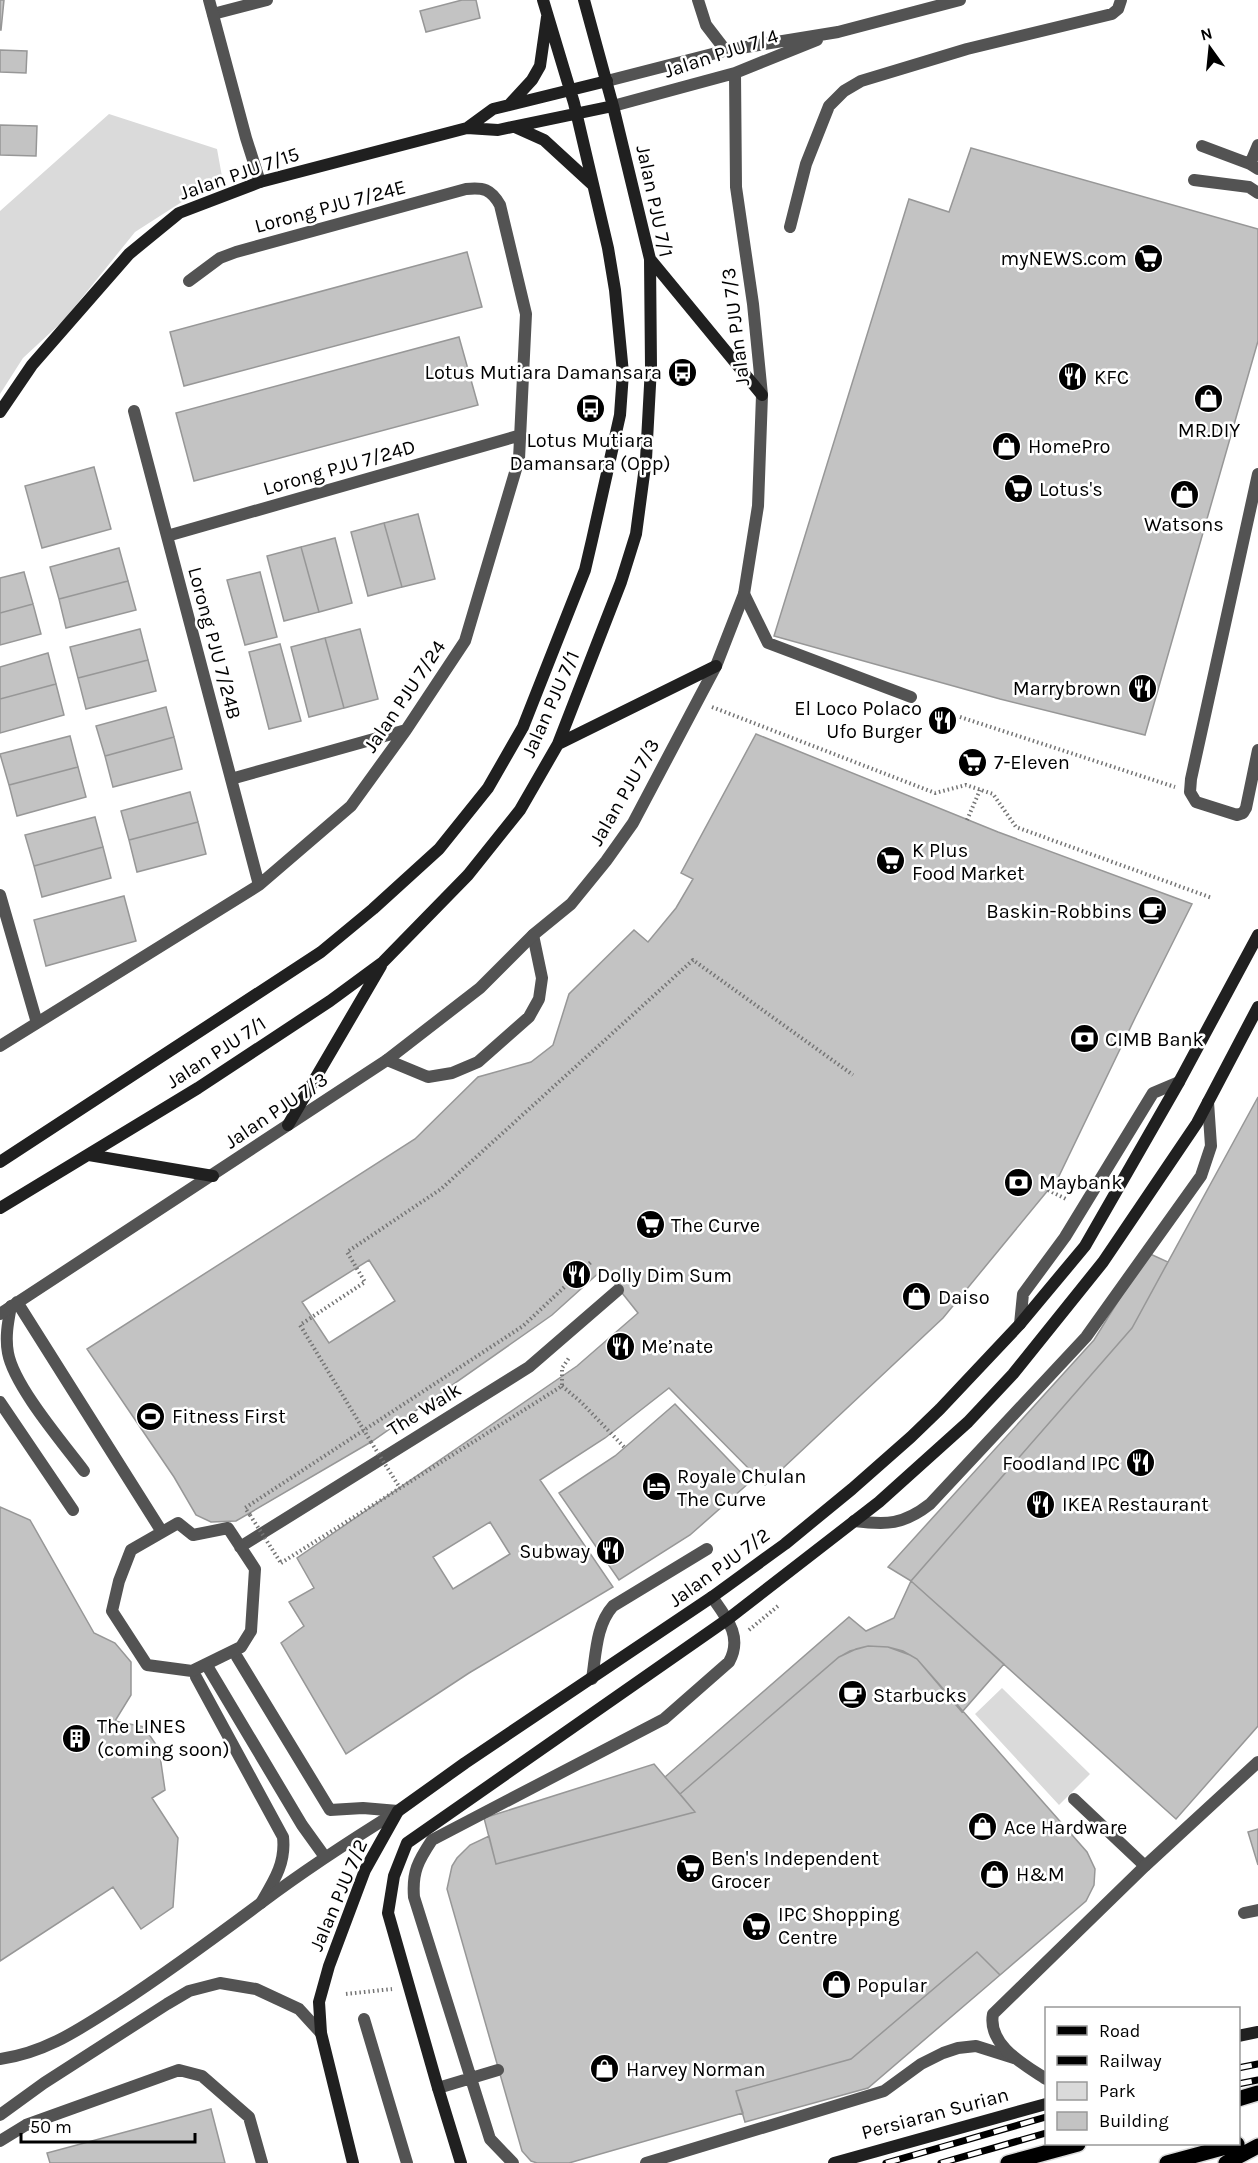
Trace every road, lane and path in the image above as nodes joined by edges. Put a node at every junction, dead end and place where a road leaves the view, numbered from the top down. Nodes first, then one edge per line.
1 (209, 0) edge
2 (267, 0) edge
3 (543, 0) edge
4 (584, 0) edge
5 (698, 0) edge
6 (960, 0) edge
7 (1121, 0) edge
8 (547, 13) junction
9 (213, 14) junction
10 (838, 32) junction
11 (726, 51) junction
12 (735, 73) junction
13 (607, 81) junction
14 (570, 91) junction
15 (509, 105) junction
16 (613, 106) junction
17 (576, 114) junction
18 (515, 127) junction
19 (467, 128) junction
20 (1258, 145) edge
21 (1202, 146) dead end
22 (1254, 166) edge
23 (1194, 180) dead end
24 (260, 182) junction
25 (594, 186) junction
26 (488, 189) joint
27 (1258, 193) edge
28 (790, 227) dead end
29 (650, 259) junction
30 (189, 281) dead end
31 (762, 395) junction
32 (134, 411) dead end
33 (0, 412) edge
34 (521, 435) junction
35 (1258, 474) edge
36 (167, 536) junction
37 (744, 594) junction
38 (716, 666) junction
39 (911, 697) dead end
40 (697, 701) junction
41 (960, 717) dead end
42 (406, 730) junction
43 (558, 744) junction
44 (1258, 750) edge
45 (231, 779) junction
46 (980, 790) junction
47 (1190, 792) junction
48 (968, 820) dead end
49 (259, 885) junction
50 (0, 895) edge
51 (1212, 898) dead end
52 (1258, 935) edge
53 (532, 936) junction
54 (383, 962) junction
55 (1258, 1008) edge
56 (37, 1023) junction
57 (0, 1046) edge
58 (387, 1060) junction
59 (854, 1076) dead end
60 (1179, 1082) junction
61 (1208, 1102) junction
62 (288, 1125) junction
63 (89, 1155) junction
64 (0, 1162) edge
65 (213, 1176) junction
66 (1048, 1190) dead end
67 (1066, 1199) dead end
68 (0, 1208) edge
69 (592, 1262) dead end
70 (618, 1290) dead end
71 (9, 1308) edge
72 (1020, 1324) junction
73 (573, 1354) dead end
74 (562, 1386) junction
75 (0, 1402) edge
76 (625, 1448) dead end
77 (84, 1471) dead end
78 (400, 1488) junction
79 (73, 1510) dead end
80 (854, 1521) junction
81 (162, 1532) junction
82 (240, 1547) junction
83 (707, 1549) dead end
84 (712, 1597) junction
85 (779, 1605) dead end
86 (728, 1619) junction
87 (734, 1642) junction
88 (237, 1657) dead end
89 (206, 1664) junction
90 (196, 1677) dead end
91 (592, 1679) junction
92 (1258, 1762) edge
93 (1074, 1799) dead end
94 (398, 1811) junction
95 (325, 1857) junction
96 (1145, 1866) junction
97 (261, 1903) junction
98 (1258, 1910) edge
99 (1244, 1913) dead end
100 (408, 1984) junction
101 (346, 1994) dead end
102 (364, 2019) dead end
103 (1258, 2032) edge
104 (321, 2033) junction
105 (1240, 2036) edge
106 (1014, 2058) junction
107 (0, 2059) edge
108 (498, 2070) dead end
109 (1045, 2078) edge
110 (470, 2079) junction
111 (438, 2088) junction
112 (1258, 2093) edge
113 (1240, 2099) edge
114 (1045, 2105) edge
115 (0, 2115) edge
116 (1258, 2138) edge
117 (0, 2141) edge
118 (1240, 2142) edge
119 (1074, 2145) edge
120 (1231, 2145) edge
121 (1258, 2146) edge
122 (262, 2163) edge
123 (353, 2163) edge
124 (407, 2163) edge
125 (461, 2163) edge
126 (513, 2163) edge
127 (646, 2163) edge
128 (834, 2163) edge
129 (1008, 2163) edge
130 (1167, 2163) edge
131 (1226, 2163) edge

1 - 9 street
2 - 9 street
3 - 8 street, Jalan PJU 7/1
4 - 13 street, Jalan PJU 7/1
5 - 11 street
6 - 10 street, Jalan PJU 7/4
7 - 28 street
8 - 14 street, Jalan PJU 7/1
8 - 15 street
9 - 24 street
10 - 11 street, Jalan PJU 7/4
10 - 12 street, Jalan PJU 7/4
11 - 13 street, Jalan PJU 7/4
12 - 16 street, Jalan PJU 7/4
12 - 31 street, Jalan PJU 7/3
13 - 14 street, Jalan PJU 7/15
13 - 16 street, Jalan PJU 7/1
14 - 15 street, Jalan PJU 7/15
14 - 17 street, Jalan PJU 7/1
15 - 19 street, Jalan PJU 7/15
16 - 17 street, Jalan PJU 7/15
16 - 29 street, Jalan PJU 7/1
17 - 18 street, Jalan PJU 7/15
17 - 25 street, Jalan PJU 7/1
18 - 19 street, Jalan PJU 7/15
18 - 25 street
19 - 24 street, Jalan PJU 7/15
20 - 22 street
21 - 22 street
23 - 27 street
24 - 33 street, Jalan PJU 7/15
25 - 64 street, Jalan PJU 7/1
26 - 30 street, Lorong PJU 7/24E
26 - 34 street, Jalan PJU 7/24
29 - 31 street
29 - 43 street, Jalan PJU 7/1
31 - 37 street, Jalan PJU 7/3
32 - 36 street, Lorong PJU 7/24B
34 - 36 street, Lorong PJU 7/24D
34 - 42 street, Jalan PJU 7/24
35 - 47 street
36 - 45 street, Lorong PJU 7/24B
37 - 38 street, Jalan PJU 7/3
37 - 39 street
38 - 40 street, Jalan PJU 7/3
38 - 43 street
40 - 46 path
40 - 53 street, Jalan PJU 7/3
41 - 47 path
42 - 45 street
42 - 49 street, Jalan PJU 7/24
43 - 54 street, Jalan PJU 7/1
44 - 47 street
45 - 49 street, Lorong PJU 7/24B
46 - 48 path
46 - 51 path
49 - 56 street, Jalan PJU 7/24
50 - 56 street
52 - 60 street, Jalan PJU 7/2
53 - 58 street, Jalan PJU 7/3
53 - 58 street
54 - 62 street
54 - 63 street, Jalan PJU 7/1
55 - 61 street
56 - 57 street, Jalan PJU 7/24
58 - 62 street, Jalan PJU 7/3
59 - 78 path, bridge
60 - 72 street, Jalan PJU 7/2
60 - 72 street
61 - 80 street
61 - 80 street
62 - 65 street, Jalan PJU 7/3
63 - 65 street
63 - 68 street, Jalan PJU 7/1
65 - 71 street, Jalan PJU 7/3
66 - 67 path
69 - 78 path, bridge
70 - 82 street, The Walk
71 - 77 street
71 - 81 street
72 - 84 street, Jalan PJU 7/2
73 - 74 path
74 - 76 path
74 - 78 path
75 - 79 street
80 - 86 street
81 - 82 street
81 - 89 street
82 - 89 street
83 - 91 street
84 - 86 street
84 - 91 street, Jalan PJU 7/2
85 - 87 path
86 - 87 street
86 - 100 street
87 - 110 street
88 - 94 street
89 - 95 street
90 - 97 street
91 - 94 street, Jalan PJU 7/2
92 - 96 street
93 - 96 street
94 - 95 street
94 - 104 street, Jalan PJU 7/2
95 - 97 street
96 - 106 street
97 - 107 street
98 - 99 street
100 - 101 path
100 - 111 street
102 - 124 street
103 - 105 street
104 - 115 street
104 - 123 street, Jalan PJU 7/2
106 - 109 street
106 - 127 street
108 - 110 street
110 - 111 street
110 - 126 street
111 - 125 street
112 - 113 main road
114 - 128 street, Persiaran Surian
116 - 118 main road
117 - 122 street
119 - 129 main road
120 - 130 main road
121 - 131 main road

